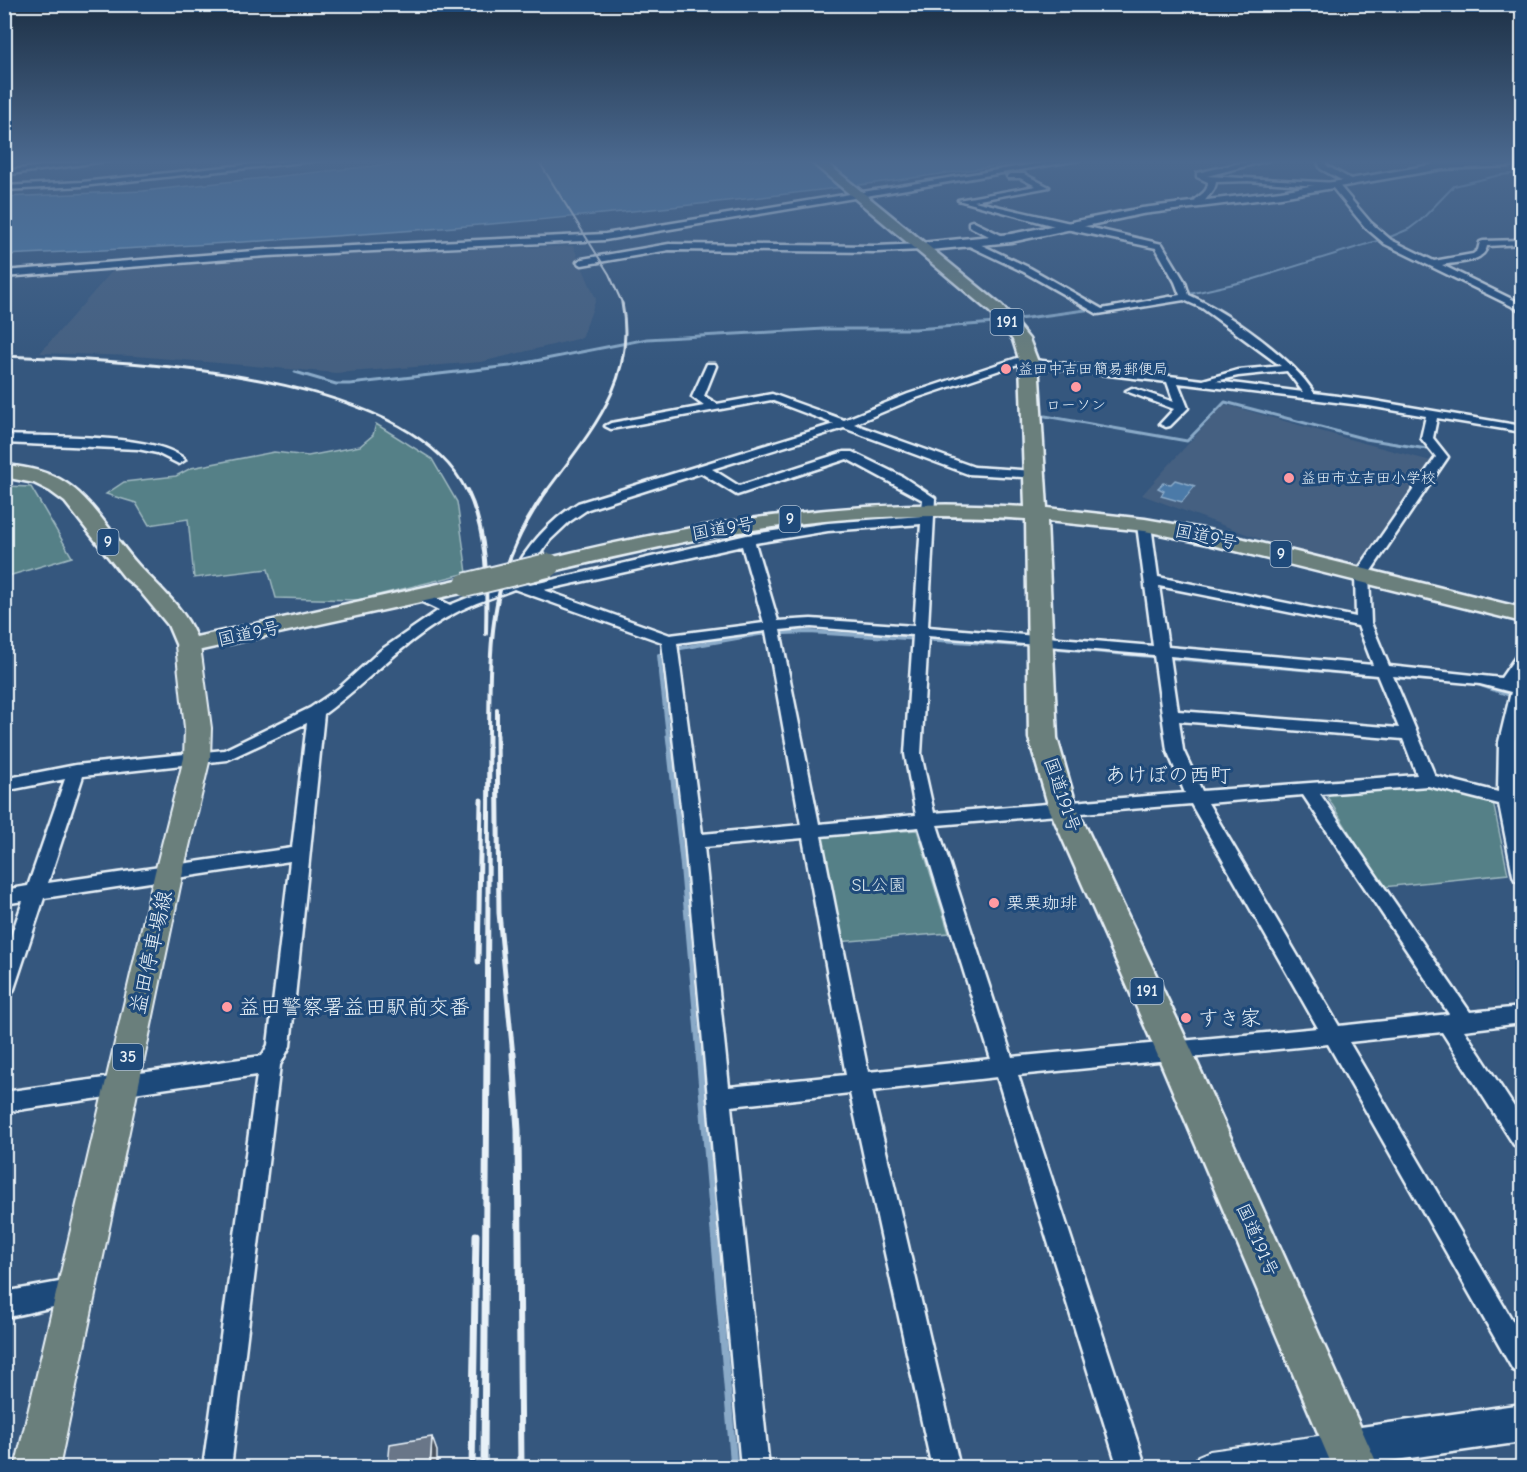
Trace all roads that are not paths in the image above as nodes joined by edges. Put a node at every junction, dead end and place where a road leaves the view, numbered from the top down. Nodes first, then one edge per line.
1 (654, 229) edge
2 (899, 229) edge
3 (981, 229) edge
4 (1053, 229) edge
5 (1079, 229) edge
6 (1372, 229) edge
7 (1002, 239) junction
8 (968, 242) junction
9 (1522, 242) edge
10 (921, 247) junction
11 (582, 261) dead end
12 (1433, 264) junction
13 (4, 274) edge
14 (1185, 297) junction
15 (1522, 308) edge
16 (1029, 362) junction
17 (711, 366) dead end
18 (1290, 368) junction
19 (1171, 379) junction
20 (1197, 382) junction
21 (1132, 391) dead end
22 (1310, 395) junction
23 (716, 408) junction
24 (1182, 408) junction
25 (1432, 413) junction
26 (844, 424) junction
27 (1166, 424) dead end
28 (611, 426) dead end
29 (1522, 429) edge
30 (4, 439) edge
31 (179, 460) dead end
32 (702, 468) junction
33 (4, 471) edge
34 (1035, 475) junction
35 (1036, 514) junction
36 (929, 515) junction
37 (1144, 525) junction
38 (747, 539) junction
39 (1362, 574) junction
40 (1152, 580) junction
41 (514, 584) junction
42 (530, 589) junction
43 (421, 596) junction
44 (449, 610) junction
45 (1522, 615) edge
46 (1364, 623) junction
47 (772, 626) junction
48 (921, 632) junction
49 (669, 640) junction
50 (1038, 640) junction
51 (188, 646) junction
52 (1161, 652) junction
53 (1522, 658) edge
54 (1383, 672) junction
55 (1506, 684) junction
56 (316, 712) junction
57 (1170, 716) junction
58 (1409, 734) junction
59 (197, 758) junction
60 (76, 771) junction
61 (6, 780) edge
62 (1428, 780) junction
63 (1308, 789) junction
64 (1196, 797) junction
65 (1507, 800) junction
66 (1063, 808) junction
67 (926, 820) junction
68 (811, 830) junction
69 (694, 841) junction
70 (301, 853) junction
71 (169, 872) junction
72 (1522, 875) edge
73 (36, 892) junction
74 (4, 897) edge
75 (4, 988) edge
76 (1522, 1015) edge
77 (1456, 1022) junction
78 (1333, 1035) junction
79 (1173, 1049) junction
80 (269, 1064) junction
81 (1005, 1067) junction
82 (859, 1083) junction
83 (122, 1084) junction
84 (718, 1098) junction
85 (4, 1102) edge
86 (1522, 1138) edge
87 (76, 1291) junction
88 (4, 1305) edge
89 (1522, 1360) edge
90 (1522, 1423) edge
91 (1352, 1458) edge
92 (37, 1467) edge
93 (217, 1467) edge
94 (755, 1467) edge
95 (945, 1467) edge
96 (1132, 1467) edge
97 (1210, 1467) edge

1 - 13 street
2 - 10 highway, 国道191号 / 191
3 - 7 street
4 - 7 main road
5 - 14 street
6 - 12 street
7 - 8 main road
8 - 10 main road
8 - 14 street
9 - 12 street
10 - 11 street
10 - 16 highway, 国道191号 / 191
12 - 15 street
14 - 18 street
16 - 19 street
16 - 26 street
16 - 34 highway, 国道191号 / 191
17 - 23 street
18 - 20 street
18 - 22 street
19 - 20 street
19 - 24 street
20 - 22 street
21 - 24 street
22 - 25 street
23 - 26 street
23 - 28 street
24 - 27 street
25 - 29 street
25 - 39 street
26 - 32 street
26 - 34 street
30 - 31 street
32 - 36 street
32 - 41 street
33 - 51 highway, 9
34 - 35 highway, 国道191号 / 191
35 - 36 highway, 国道9号 / 9
35 - 37 highway, 国道9号 / 9
35 - 50 highway, 国道191号 / 191
36 - 38 street
36 - 43 highway, 国道9号 / 9, bridge
36 - 48 street
37 - 39 highway, 国道9号 / 9
37 - 40 street
38 - 42 street
38 - 47 street
39 - 45 highway, 国道9号 / 9
39 - 46 street
40 - 46 street
40 - 52 street
41 - 42 street
41 - 44 street
42 - 49 street
43 - 44 street
43 - 51 highway, 国道9号 / 9
44 - 56 street
46 - 54 street
47 - 48 street
47 - 49 street
47 - 68 street
48 - 50 street
48 - 67 street
49 - 69 street
50 - 52 street
50 - 66 highway, 国道191号 / 191
51 - 59 main road, 益田停車場線 / 35
52 - 54 street
52 - 57 street
53 - 55 street
54 - 55 street
54 - 58 street
55 - 65 street
56 - 59 street
56 - 70 street
57 - 58 street
57 - 64 street
58 - 62 street
59 - 60 street
59 - 71 main road, 益田停車場線 / 35
60 - 61 street
60 - 73 street
62 - 63 street
62 - 65 street
63 - 64 street
63 - 77 street
64 - 66 street
64 - 78 street
65 - 72 street
66 - 67 street
66 - 79 highway, 国道191号 / 191
67 - 68 street
67 - 81 street
68 - 69 street
68 - 82 street
69 - 84 street
70 - 71 street
70 - 80 street
71 - 73 street
71 - 83 main road, 益田停車場線 / 35
73 - 74 street
73 - 75 street
76 - 77 street
77 - 78 street
77 - 86 street
78 - 79 street
78 - 89 street
79 - 81 street
79 - 91 highway, 国道191号 / 191
80 - 83 street
80 - 93 street
81 - 82 street
81 - 96 street
82 - 84 street
82 - 95 street
83 - 85 street
83 - 87 main road, 益田停車場線 / 35
84 - 94 street
87 - 88 street
87 - 92 main road, 益田停車場線 / 35
90 - 91 main road
91 - 97 street

